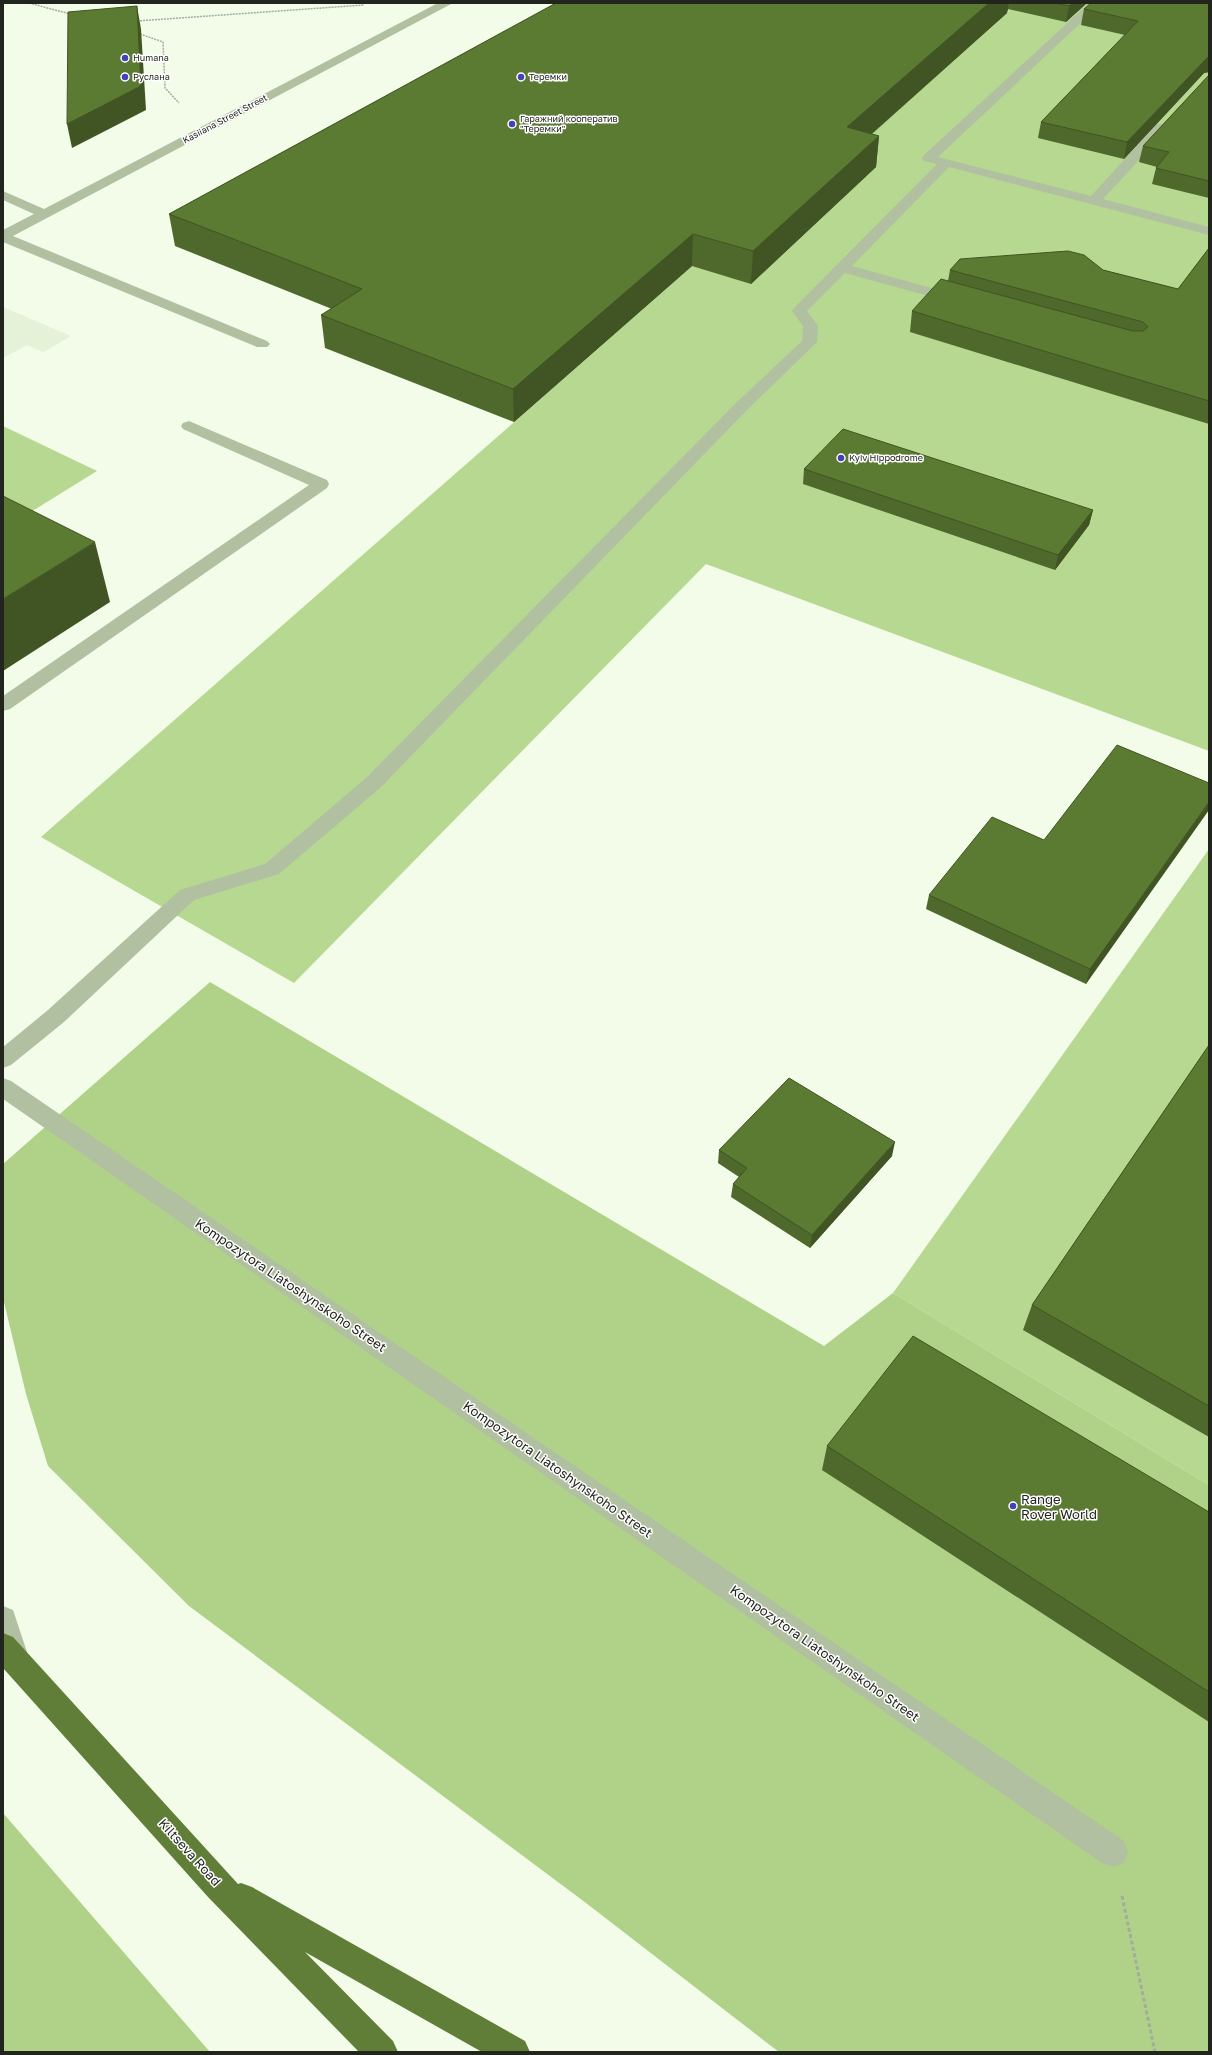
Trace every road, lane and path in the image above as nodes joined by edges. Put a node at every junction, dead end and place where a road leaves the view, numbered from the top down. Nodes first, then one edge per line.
1 (29, 3) edge
2 (447, 3) edge
3 (1096, 3) edge
4 (370, 4) dead end
5 (75, 15) edge
6 (136, 21) edge
7 (134, 32) edge
8 (179, 104) dead end
9 (1172, 116) edge
10 (946, 163) junction
11 (3, 195) edge
12 (1094, 201) junction
13 (44, 214) junction
14 (1209, 231) edge
15 (3, 236) edge
16 (841, 267) junction
17 (972, 304) edge
18 (262, 344) dead end
19 (189, 426) dead end
20 (3, 705) edge
21 (3, 1059) edge
22 (3, 1087) edge
23 (3, 1620) edge
24 (10, 1654) edge
25 (1113, 1852) joint
26 (219, 1886) junction
27 (382, 2052) edge
28 (514, 2052) edge
29 (1155, 2052) edge

1 - 5 path
2 - 13 street, Kasiiana Street Street
3 - 10 street
4 - 6 path
7 - 8 path
9 - 12 street
10 - 12 street
10 - 16 street
11 - 13 street
12 - 14 street
13 - 15 street, Kasiiana Street Street
15 - 18 street
16 - 17 street
16 - 21 street
19 - 20 street
22 - 25 street, Kompozytora Liatoshynskoho Street
23 - 24 street
24 - 26 highway, Kiltseva Road
25 - 29 path
26 - 27 highway, Kiltseva Road
26 - 28 highway

